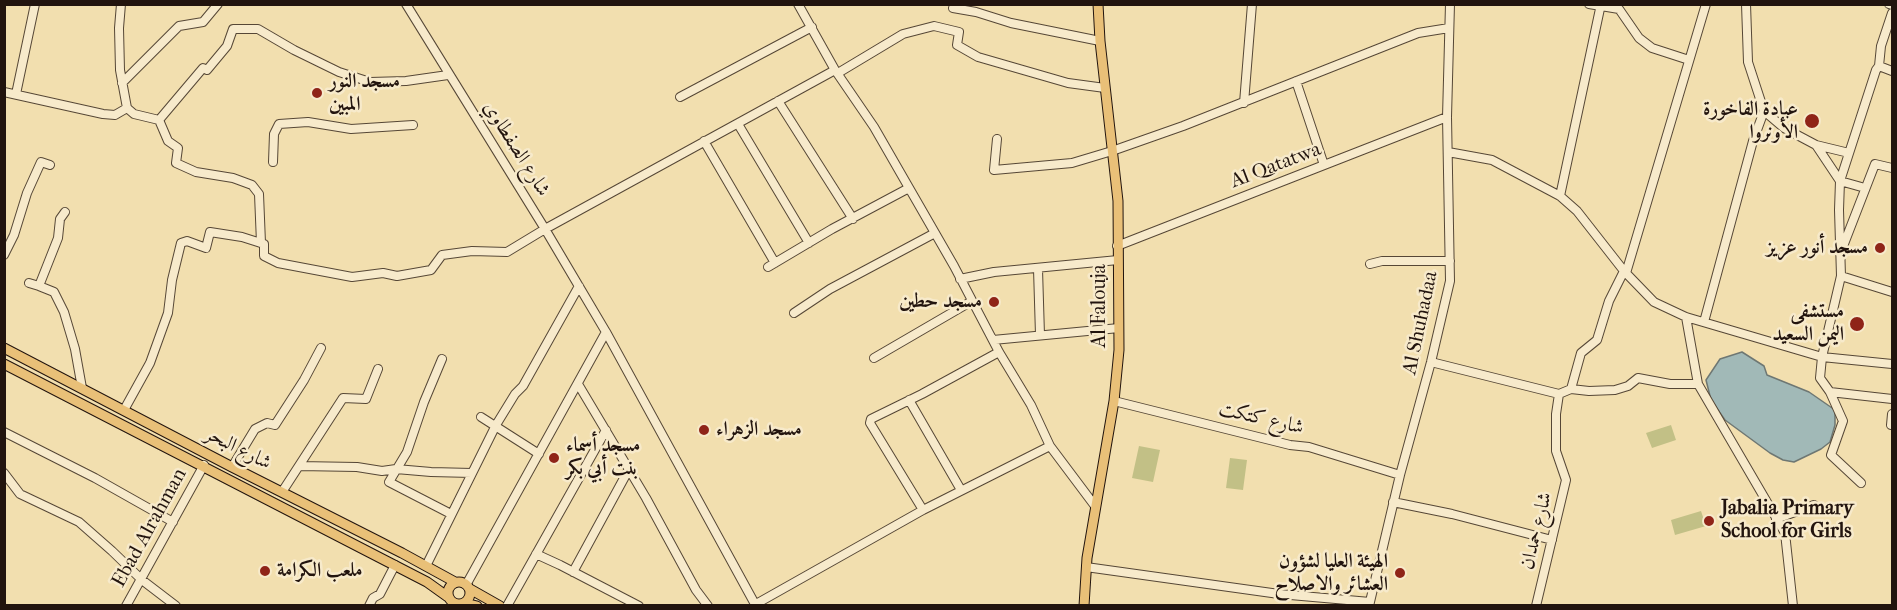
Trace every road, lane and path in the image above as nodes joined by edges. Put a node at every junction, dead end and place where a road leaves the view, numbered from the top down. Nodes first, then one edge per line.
1 (35, 4) edge
2 (121, 4) edge
3 (218, 4) edge
4 (406, 4) edge
5 (798, 4) edge
6 (1098, 4) edge
7 (1252, 4) edge
8 (1450, 4) edge
9 (1589, 4) edge
10 (1706, 4) edge
11 (1746, 4) edge
12 (1601, 5) edge
13 (953, 8) dead end
14 (1893, 12) edge
15 (812, 27) junction
16 (1449, 28) junction
17 (1100, 41) junction
18 (1689, 60) junction
19 (1879, 66) junction
20 (837, 71) junction
21 (1893, 71) edge
22 (448, 75) junction
23 (1296, 81) junction
24 (122, 83) junction
25 (1106, 88) junction
26 (4, 92) edge
27 (16, 94) junction
28 (680, 97) dead end
29 (778, 101) junction
30 (1244, 103) junction
31 (127, 108) junction
32 (1764, 111) junction
33 (1447, 117) junction
34 (159, 120) junction
35 (738, 124) junction
36 (413, 125) dead end
37 (997, 139) dead end
38 (704, 141) junction
39 (1816, 145) junction
40 (1112, 151) junction
41 (1448, 152) junction
42 (1849, 153) junction
43 (273, 162) dead end
44 (50, 165) dead end
45 (1324, 165) junction
46 (1893, 168) edge
47 (1840, 182) junction
48 (909, 188) junction
49 (1865, 188) junction
50 (1560, 196) junction
51 (65, 212) dead end
52 (853, 219) junction
53 (545, 229) junction
54 (935, 233) junction
55 (261, 243) junction
56 (809, 243) junction
57 (1117, 246) junction
58 (1840, 254) junction
59 (4, 255) edge
60 (1118, 260) junction
61 (1450, 261) junction
62 (776, 263) junction
63 (1370, 264) dead end
64 (768, 267) dead end
65 (1038, 269) junction
66 (1625, 272) junction
67 (1841, 276) junction
68 (960, 279) junction
69 (29, 283) dead end
70 (39, 286) junction
71 (579, 286) junction
72 (1893, 292) edge
73 (972, 301) junction
74 (794, 313) dead end
75 (1686, 317) junction
76 (1704, 322) junction
77 (1119, 328) junction
78 (606, 332) junction
79 (1040, 335) junction
80 (993, 340) junction
81 (4, 348) edge
82 (321, 348) dead end
83 (999, 352) junction
84 (1822, 357) junction
85 (874, 358) dead end
86 (442, 359) dead end
87 (1431, 362) junction
88 (4, 364) edge
89 (1893, 364) edge
90 (378, 369) dead end
91 (578, 384) junction
92 (1698, 384) junction
93 (82, 388) junction
94 (1572, 389) junction
95 (1830, 392) junction
96 (1559, 394) junction
97 (1893, 399) edge
98 (909, 400) junction
99 (1114, 401) junction
100 (124, 410) junction
101 (1893, 414) edge
102 (481, 417) dead end
103 (496, 425) junction
104 (1891, 425) dead end
105 (606, 430) junction
106 (4, 432) edge
107 (1050, 446) junction
108 (539, 454) junction
109 (204, 465) junction
110 (299, 466) junction
111 (231, 467) junction
112 (396, 469) junction
113 (629, 470) junction
114 (4, 473) edge
115 (472, 473) junction
116 (1400, 475) junction
117 (1861, 483) dead end
118 (960, 489) dead end
119 (282, 492) junction
120 (1393, 502) junction
121 (1814, 505) dead end
122 (1095, 506) junction
123 (923, 510) junction
124 (451, 514) junction
125 (1776, 519) junction
126 (173, 522) junction
127 (1552, 540) junction
128 (536, 554) junction
129 (395, 566) junction
130 (426, 566) junction
131 (1086, 567) junction
132 (573, 572) junction
133 (142, 580) junction
134 (455, 582) junction
135 (468, 587) junction
136 (1306, 596) junction
137 (448, 601) edge
138 (463, 604) edge
139 (1370, 604) edge
140 (756, 605) edge
141 (126, 606) edge
142 (176, 606) edge
143 (369, 606) edge
144 (477, 606) edge
145 (500, 606) edge
146 (507, 606) edge
147 (639, 606) edge
148 (708, 606) edge
149 (1084, 606) edge
150 (1305, 606) edge
151 (1536, 606) edge
152 (1793, 606) edge

1 - 27 street
2 - 24 street
3 - 24 street
4 - 22 street, شارع الصفطاوي
5 - 15 street
6 - 17 main road, Al Falouja
7 - 30 street
8 - 16 street, Al Shuhadaa
9 - 12 street
10 - 18 street
11 - 32 street
12 - 18 street
12 - 50 street
13 - 17 street
14 - 19 street
15 - 20 street
15 - 28 street
16 - 23 street
16 - 33 street, Al Shuhadaa
17 - 25 main road, Al Falouja
18 - 66 street
19 - 21 street
19 - 42 street
20 - 25 street
20 - 29 street
20 - 48 street
22 - 34 street
22 - 53 street, شارع الصفطاوي
23 - 30 street
23 - 45 street
24 - 31 street
25 - 40 main road, Al Falouja
26 - 27 street
27 - 31 street
29 - 35 street
29 - 52 street
30 - 40 street
31 - 34 street
32 - 39 street
32 - 76 street
33 - 41 street, Al Shuhadaa
33 - 45 street, Al Qatatwa
34 - 55 street
35 - 38 street
35 - 56 street
36 - 43 street
37 - 40 street
38 - 53 street
38 - 62 street
39 - 42 street
39 - 47 street
40 - 57 main road, Al Falouja
41 - 50 street
41 - 61 street, Al Shuhadaa
42 - 47 street
44 - 59 street
45 - 57 street, Al Qatatwa
46 - 49 street
47 - 49 street
47 - 58 street
48 - 52 street
48 - 54 street
49 - 58 street
50 - 66 street
51 - 70 street
52 - 56 street
53 - 55 street
53 - 71 street, شارع الصفطاوي
54 - 68 street
54 - 74 street
55 - 100 street
56 - 62 street
57 - 60 main road, Al Falouja
58 - 67 street
60 - 65 street
60 - 77 main road, Al Falouja
61 - 63 street
61 - 87 street, Al Shuhadaa
62 - 64 street
65 - 68 street
65 - 79 street
66 - 75 street
66 - 94 street
67 - 72 street
67 - 84 street
68 - 73 street
69 - 70 street
70 - 93 street
71 - 78 street, شارع الصفطاوي
71 - 103 street
73 - 80 street
73 - 85 street
75 - 76 street
75 - 92 street
76 - 84 street
77 - 79 street
77 - 99 main road, Al Falouja
78 - 91 street
78 - 140 street, شارع الصفطاوي
79 - 80 street
80 - 83 street
81 - 93 main road, شارع البحر
82 - 111 street
83 - 98 street
83 - 107 street
84 - 89 street
84 - 95 street
86 - 112 street
87 - 96 street
87 - 116 street, Al Shuhadaa
88 - 109 main road, شارع البحر
90 - 110 street
91 - 105 street
91 - 108 street
92 - 94 street
92 - 125 street
93 - 100 main road, شارع البحر
94 - 96 street
95 - 97 street
95 - 117 street
96 - 127 street, شارع حمدان
98 - 118 street
98 - 123 street
99 - 116 street, شارع كتكت
99 - 122 main road, Al Falouja
100 - 111 main road, شارع البحر
101 - 104 street
102 - 103 street
103 - 108 street
103 - 115 street
105 - 113 street
105 - 128 street
106 - 126 street
107 - 122 street
107 - 123 street
108 - 135 street
109 - 126 street, Ebad Alrahman
109 - 129 main road, شارع البحر
110 - 112 street
110 - 119 street
111 - 119 main road, شارع البحر
112 - 115 street
112 - 124 street
113 - 132 street
113 - 148 street
114 - 133 street
115 - 124 street
116 - 120 street, Al Shuhadaa
119 - 130 main road, شارع البحر
120 - 127 street
120 - 139 street, Al Shuhadaa
121 - 125 street
122 - 131 main road, Al Falouja
123 - 140 street
124 - 130 street
125 - 152 street
126 - 133 street, Ebad Alrahman
127 - 151 street, شارع حمدان
128 - 132 street
128 - 146 street
129 - 137 main road, شارع البحر
129 - 143 street
130 - 134 main road, شارع البحر
131 - 136 street
131 - 149 main road, Al Falouja
132 - 147 street
133 - 141 street, Ebad Alrahman
133 - 142 street
134 - 135 main road
134 - 137 main road
135 - 138 main road
135 - 145 main road
136 - 139 street
136 - 150 street
137 - 138 main road
138 - 144 main road

